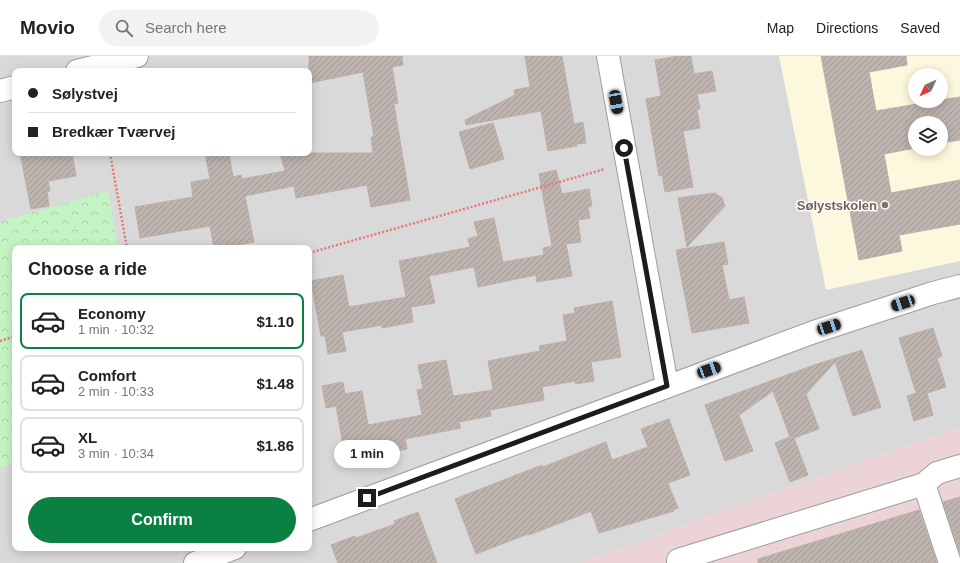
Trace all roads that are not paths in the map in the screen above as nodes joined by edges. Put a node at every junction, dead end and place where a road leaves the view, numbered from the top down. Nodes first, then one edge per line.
1 (136, 56) edge
2 (608, 56) edge
3 (89, 68) edge
4 (12, 88) edge
5 (0, 91) edge
6 (960, 286) edge
7 (667, 386) junction
8 (960, 466) edge
9 (924, 484) junction
10 (312, 519) edge
11 (227, 551) edge
12 (195, 563) edge
13 (678, 563) edge
14 (950, 563) edge

1 - 3 street
2 - 7 street
4 - 5 street
6 - 7 street
7 - 10 street
8 - 9 street
9 - 13 street
9 - 14 street
11 - 12 street

